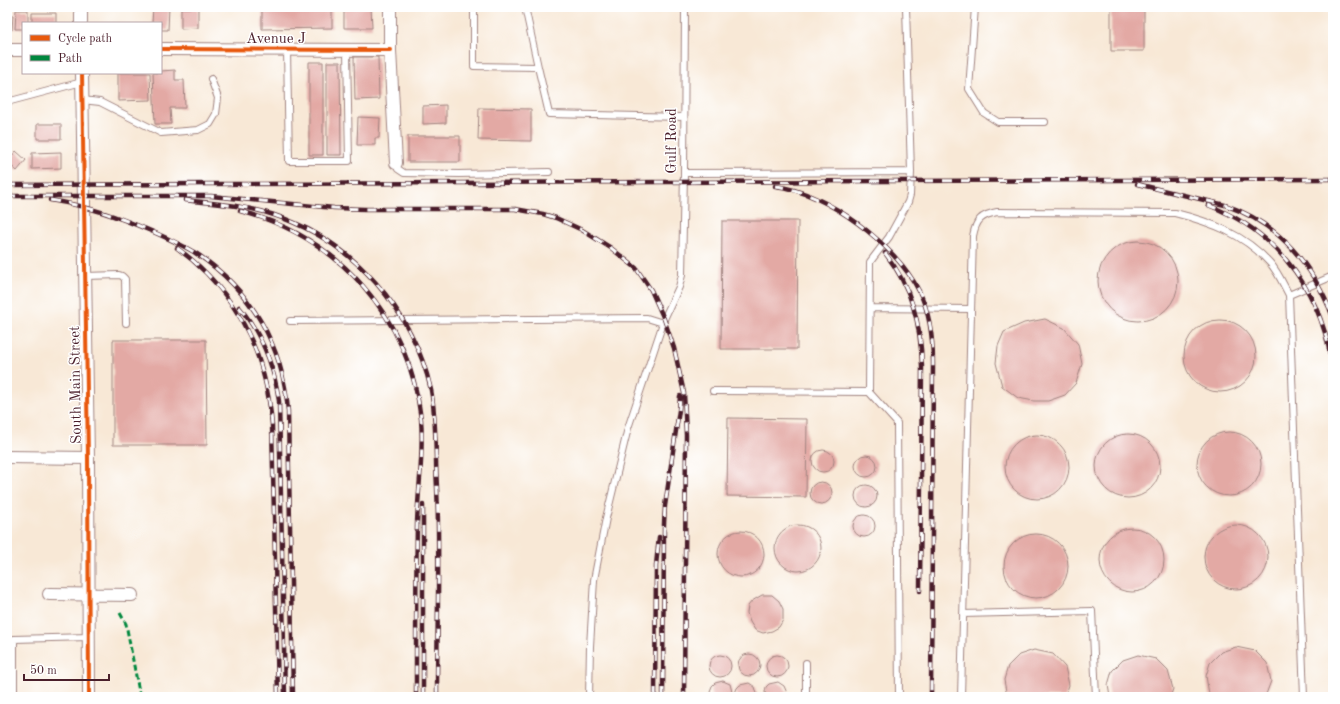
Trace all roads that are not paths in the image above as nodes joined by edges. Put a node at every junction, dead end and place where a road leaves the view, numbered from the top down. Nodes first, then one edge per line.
1 (81, 7) edge
2 (390, 7) edge
3 (474, 7) edge
4 (526, 7) edge
5 (685, 7) edge
6 (906, 7) edge
7 (974, 7) edge
8 (81, 22) edge
9 (162, 49) edge
10 (7, 50) edge
11 (22, 50) edge
12 (287, 50) junction
13 (347, 50) junction
14 (390, 50) junction
15 (538, 67) junction
16 (82, 77) edge
17 (211, 79) dead end
18 (82, 100) junction
19 (7, 102) edge
20 (684, 117) junction
21 (1045, 122) dead end
22 (396, 163) joint
23 (549, 172) dead end
24 (911, 172) junction
25 (684, 173) junction
26 (85, 276) junction
27 (1333, 276) edge
28 (1289, 295) junction
29 (870, 308) junction
30 (971, 310) junction
31 (290, 320) dead end
32 (126, 323) dead end
33 (663, 323) junction
34 (712, 391) dead end
35 (869, 392) junction
36 (7, 457) edge
37 (88, 458) junction
38 (48, 594) dead end
39 (89, 595) junction
40 (132, 595) dead end
41 (963, 614) junction
42 (89, 637) junction
43 (806, 663) dead end
44 (14, 697) edge
45 (89, 697) edge
46 (589, 697) edge
47 (806, 697) edge
48 (899, 697) edge
49 (961, 697) edge
50 (1096, 697) edge
51 (1304, 697) edge

1 - 8 street
2 - 14 street
3 - 15 lane
4 - 15 lane
5 - 20 lane, Gulf Road
6 - 24 lane
7 - 21 lane
9 - 12 street, Avenue J
10 - 11 street
12 - 13 street, Avenue J
12 - 13 lane
13 - 14 street, Avenue J
14 - 22 street
15 - 20 lane
16 - 18 street, South Main Street
16 - 19 lane
17 - 18 lane
18 - 26 street, South Main Street
20 - 25 lane, Gulf Road
22 - 23 lane
24 - 25 lane
24 - 29 lane
25 - 33 lane, Gulf Road
26 - 32 lane
26 - 37 street, South Main Street
27 - 28 lane
28 - 30 lane
28 - 51 lane
29 - 30 lane
29 - 35 lane
30 - 41 lane
31 - 33 lane
33 - 46 lane, Gulf Road
34 - 35 lane
35 - 48 lane
36 - 37 street
37 - 39 street, South Main Street
38 - 39 street
39 - 40 street
39 - 42 street, South Main Street
41 - 49 lane
41 - 50 lane
42 - 44 lane
42 - 45 street, South Main Street
43 - 47 lane

